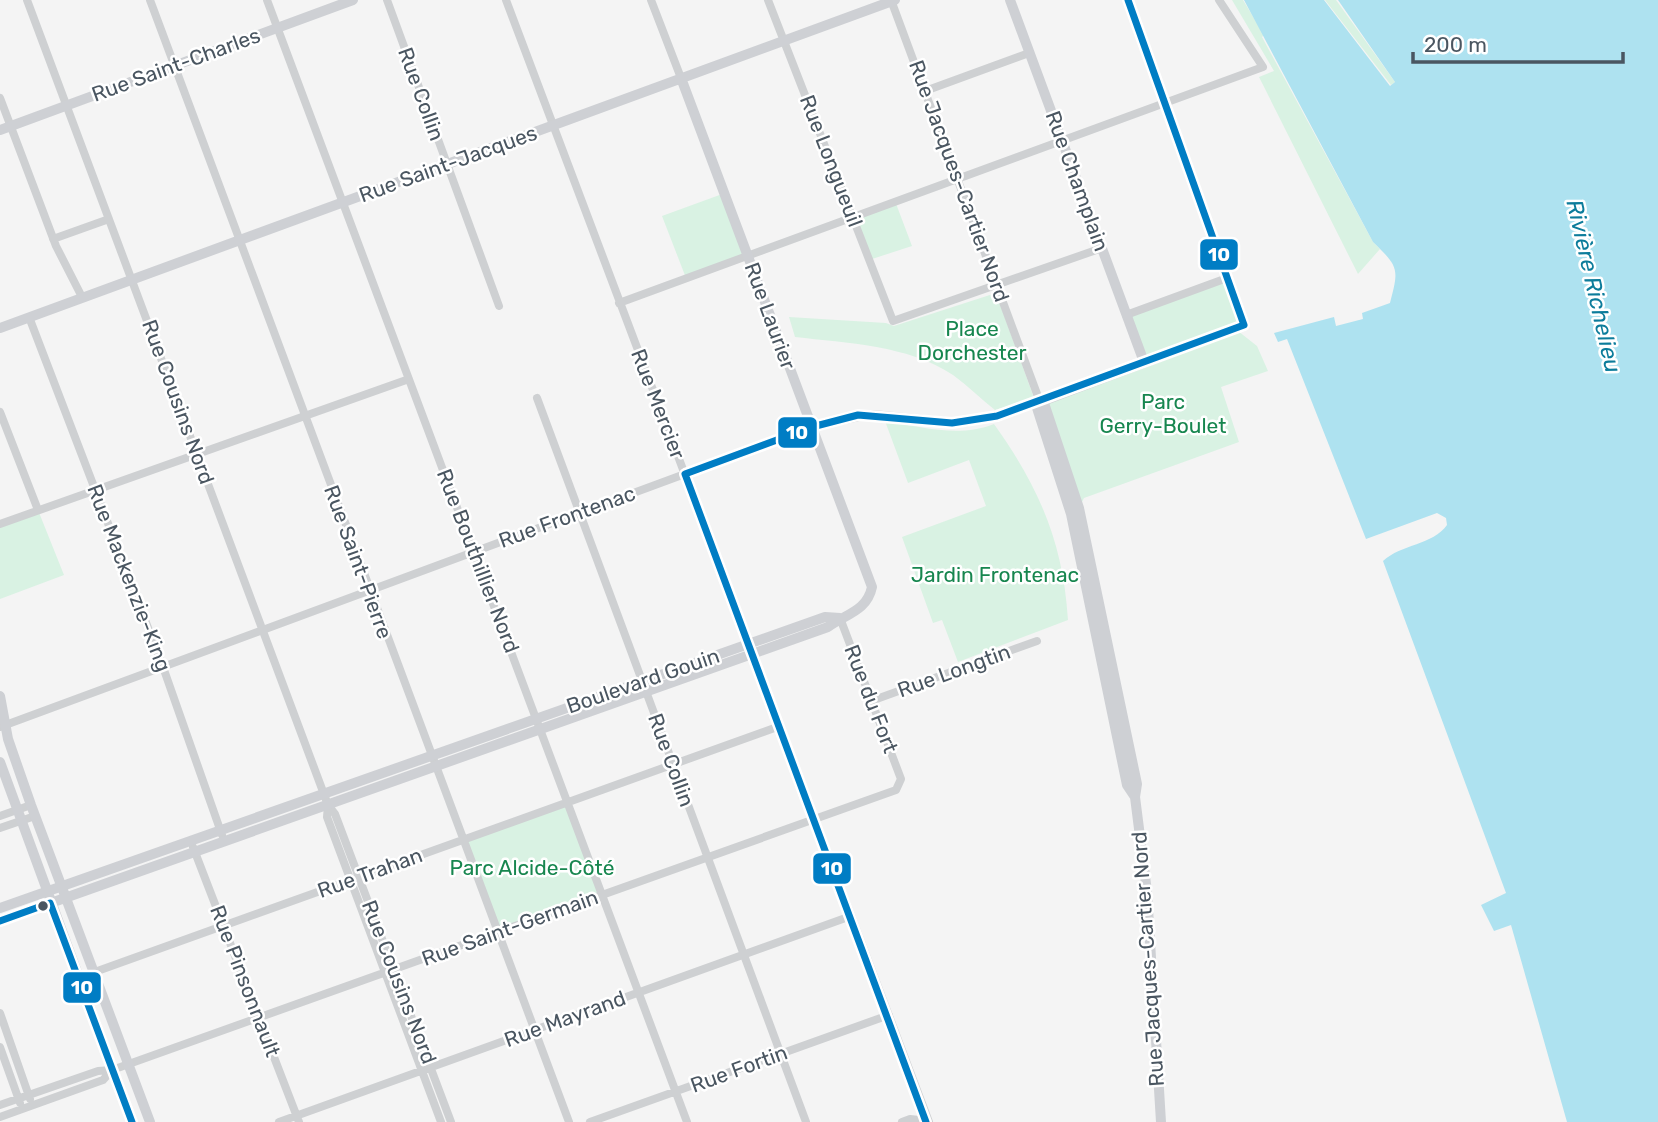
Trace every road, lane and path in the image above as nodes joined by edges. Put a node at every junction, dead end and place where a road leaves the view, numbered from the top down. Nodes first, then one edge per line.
1 (27, 0) edge
2 (150, 0) edge
3 (267, 0) edge
4 (353, 0) edge
5 (387, 0) edge
6 (506, 0) edge
7 (651, 0) edge
8 (768, 0) edge
9 (892, 0) edge
10 (1010, 0) edge
11 (1128, 0) edge
12 (1219, 0) edge
13 (278, 28) junction
14 (784, 42) junction
15 (1030, 53) junction
16 (174, 66) junction
17 (681, 78) junction
18 (925, 92) junction
19 (0, 98) edge
20 (1165, 101) junction
21 (67, 105) junction
22 (552, 125) junction
23 (5, 128) edge
24 (1061, 139) junction
25 (447, 164) junction
26 (957, 178) junction
27 (343, 202) junction
28 (852, 217) junction
29 (109, 219) junction
30 (53, 239) junction
31 (239, 240) junction
32 (1102, 248) junction
33 (748, 255) junction
34 (1227, 278) junction
35 (132, 279) junction
36 (998, 286) junction
37 (82, 297) junction
38 (619, 303) junction
39 (499, 306) dead end
40 (1126, 314) junction
41 (29, 317) junction
42 (0, 327) edge
43 (1144, 362) junction
44 (409, 379) junction
45 (537, 398) dead end
46 (1040, 402) junction
47 (0, 412) edge
48 (304, 416) junction
49 (812, 428) junction
50 (197, 454) junction
51 (685, 474) junction
52 (95, 490) junction
53 (38, 510) junction
54 (580, 513) junction
55 (0, 524) edge
56 (474, 552) junction
57 (368, 591) junction
58 (840, 618) junction
59 (262, 630) junction
60 (1037, 641) dead end
61 (751, 649) junction
62 (163, 667) junction
63 (644, 687) junction
64 (0, 696) edge
65 (871, 701) junction
66 (539, 724) junction
67 (2, 726) edge
68 (780, 726) junction
69 (0, 762) edge
70 (432, 762) junction
71 (673, 764) junction
72 (901, 779) joint
73 (326, 799) junction
74 (568, 802) junction
75 (33, 811) junction
76 (0, 816) edge
77 (18, 816) junction
78 (815, 819) junction
79 (0, 828) edge
80 (223, 836) junction
81 (461, 840) junction
82 (192, 846) junction
83 (150, 855) junction
84 (708, 858) junction
85 (155, 866) junction
86 (355, 878) junction
87 (61, 887) junction
88 (46, 892) junction
89 (603, 895) junction
90 (65, 898) junction
91 (50, 903) junction
92 (0, 908) edge
93 (851, 916) junction
94 (0, 921) edge
95 (223, 925) junction
96 (497, 933) junction
97 (744, 955) junction
98 (390, 971) junction
99 (93, 972) junction
100 (78, 978) junction
101 (639, 992) junction
102 (0, 1013) edge
103 (889, 1015) junction
104 (260, 1018) junction
105 (534, 1030) junction
106 (0, 1047) edge
107 (781, 1054) junction
108 (128, 1065) junction
109 (426, 1069) junction
110 (112, 1070) junction
111 (676, 1091) junction
112 (29, 1095) junction
113 (19, 1099) junction
114 (0, 1105) edge
115 (32, 1105) junction
116 (22, 1109) junction
117 (0, 1116) edge
118 (297, 1119) edge
119 (132, 1122) edge
120 (150, 1122) edge
121 (279, 1122) edge
122 (442, 1122) edge
123 (451, 1122) edge
124 (569, 1122) edge
125 (590, 1122) edge
126 (687, 1122) edge
127 (806, 1122) edge
128 (902, 1122) edge
129 (928, 1122) edge
130 (1161, 1122) edge

1 - 21 street, Rue Cousins Nord
2 - 16 street, Rue Saint-Pierre
3 - 13 street, Rue Bouthillier Nord
4 - 13 street, Rue Saint-Charles
5 - 25 street, Rue Collin
6 - 22 street, Rue Mercier
7 - 17 street, Rue Laurier
8 - 14 street, Rue Longueuil
9 - 14 street, Rue Saint-Jacques
9 - 18 street, Rue Jacques-Cartier Nord
10 - 15 street, Rue Champlain
11 - 20 street
12 - 20 street
13 - 16 street, Rue Saint-Charles
13 - 27 street, Rue Bouthillier Nord
14 - 17 street, Rue Saint-Jacques
14 - 28 street, Rue Longueuil
15 - 18 street
15 - 24 street, Rue Champlain
16 - 21 street, Rue Saint-Charles
16 - 31 street, Rue Saint-Pierre
17 - 22 street, Rue Saint-Jacques
17 - 33 street, Rue Laurier
18 - 26 street, Rue Jacques-Cartier Nord
19 - 23 street
20 - 24 street
20 - 34 street
21 - 23 street, Rue Saint-Charles
21 - 29 street, Rue Cousins Nord
22 - 25 street, Rue Saint-Jacques
22 - 38 street, Rue Mercier
23 - 30 street
24 - 26 street
24 - 32 street, Rue Champlain
25 - 27 street, Rue Saint-Jacques
25 - 39 street, Rue Collin
26 - 28 street
26 - 36 street, Rue Jacques-Cartier Nord
27 - 31 street, Rue Saint-Jacques
27 - 44 street, Rue Bouthillier Nord
28 - 33 street
28 - 36 street, Rue Longueuil
29 - 30 street
29 - 35 street, Rue Cousins Nord
30 - 37 street
31 - 35 street, Rue Saint-Jacques
31 - 48 street, Rue Saint-Pierre
32 - 36 street
32 - 40 street, Rue Champlain
33 - 38 street
33 - 49 street, Rue Laurier
34 - 40 street
34 - 43 street, Rue Frontenac
35 - 37 street, Rue Saint-Jacques
35 - 50 street, Rue Cousins Nord
36 - 46 street, Rue Jacques-Cartier Nord
37 - 41 street, Rue Saint-Jacques
38 - 51 street, Rue Mercier
40 - 43 street, Rue Champlain
41 - 42 street, Rue Saint-Jacques
41 - 52 street, Rue Mackenzie-King
43 - 46 street, Rue Frontenac
44 - 48 street
44 - 56 street, Rue Bouthillier Nord
45 - 54 street, Rue Collin
46 - 49 street, Rue Frontenac
46 - 130 street, Rue Jacques-Cartier Nord
47 - 53 street
48 - 50 street
48 - 57 street, Rue Saint-Pierre
49 - 51 street, Rue Frontenac
49 - 58 street, Rue Laurier
50 - 52 street
50 - 59 street, Rue Cousins Nord
51 - 54 street, Rue Frontenac
51 - 61 street, Rue Mercier
52 - 53 street
52 - 62 street, Rue Mackenzie-King
53 - 55 street
54 - 56 street, Rue Frontenac
54 - 63 street, Rue Collin
56 - 57 street, Rue Frontenac
56 - 66 street, Rue Bouthillier Nord
57 - 59 street, Rue Frontenac
57 - 70 street, Rue Saint-Pierre
58 - 61 street, Boulevard Gouin
58 - 65 street, Rue du Fort
59 - 62 street, Rue Frontenac
59 - 73 street, Rue Cousins Nord
60 - 65 street, Rue Longtin
61 - 63 street, Boulevard Gouin
61 - 68 street, Rue Mercier
62 - 67 street, Rue Frontenac
62 - 80 street, Rue Mackenzie-King
63 - 66 street, Boulevard Gouin
63 - 71 street, Rue Collin
64 - 67 street
65 - 72 street, Rue du Fort
66 - 70 street, Boulevard Gouin
66 - 74 street, Rue Bouthillier Nord
67 - 75 street
68 - 71 street, Rue Trahan
68 - 78 street, Rue Mercier
69 - 77 street
70 - 73 street, Boulevard Gouin
70 - 81 street, Rue Saint-Pierre
71 - 74 street, Rue Trahan
71 - 84 street, Rue Collin
72 - 78 street, Rue Saint-Germain
73 - 80 street, Boulevard Gouin
73 - 86 street, Rue Cousins Nord
74 - 81 street, Rue Trahan
74 - 89 street, Rue Bouthillier Nord
75 - 77 street
75 - 87 street
76 - 77 street
77 - 79 street
77 - 88 street
78 - 84 street, Rue Saint-Germain
78 - 93 street, Rue Mercier
80 - 82 street, Boulevard Gouin
81 - 86 street, Rue Trahan
81 - 96 street, Rue Saint-Pierre
82 - 83 street, Boulevard Gouin
82 - 85 street, Boulevard Gouin
82 - 95 street, Rue Pinsonnault
83 - 85 street
83 - 87 street, Boulevard Gouin
84 - 89 street, Rue Saint-Germain
84 - 97 street, Rue Collin
85 - 90 street, Boulevard Gouin
86 - 95 street, Rue Trahan
86 - 98 street, Rue Cousins Nord
87 - 88 street, Boulevard Gouin
87 - 90 street
88 - 91 street
88 - 92 street, Boulevard Gouin
89 - 96 street, Rue Saint-Germain
89 - 101 street, Rue Bouthillier Nord
90 - 91 street, Boulevard Gouin
90 - 99 street
91 - 94 street, Boulevard Gouin
91 - 100 street
93 - 97 street, Rue Mayrand
93 - 103 street, Rue Mercier
95 - 99 street, Rue Trahan
95 - 104 street, Rue Pinsonnault
96 - 98 street, Rue Saint-Germain
96 - 105 street, Rue Saint-Pierre
97 - 101 street, Rue Mayrand
97 - 107 street, Rue Collin
98 - 104 street, Rue Saint-Germain
98 - 109 street, Rue Cousins Nord
99 - 100 street, Rue Trahan
99 - 108 street
100 - 110 street
101 - 105 street, Rue Mayrand
101 - 111 street, Rue Bouthillier Nord
102 - 112 street
103 - 107 street, Rue Fortin
103 - 129 street, Rue Mercier
104 - 108 street, Rue Saint-Germain
104 - 118 street, Rue Pinsonnault
105 - 109 street, Rue Mayrand
105 - 124 street, Rue Saint-Pierre
106 - 113 street
107 - 111 street, Rue Fortin
107 - 127 street, Rue Collin
108 - 110 street, Rue Saint-Germain
108 - 120 street
109 - 118 street, Rue Mayrand
109 - 122 street, Rue Cousins Nord
109 - 123 street, Rue Cousins Nord
110 - 112 street, Rue Saint-Germain
110 - 115 street, Rue Saint-Germain
110 - 119 street
111 - 125 street, Rue Fortin
111 - 126 street, Rue Bouthillier Nord
112 - 113 street, Rue Saint-Germain
112 - 115 street
113 - 114 street, Rue Saint-Germain
113 - 116 street
115 - 116 street, Rue Saint-Germain
116 - 117 street, Rue Saint-Germain
118 - 121 street, Rue Mayrand
128 - 129 street

